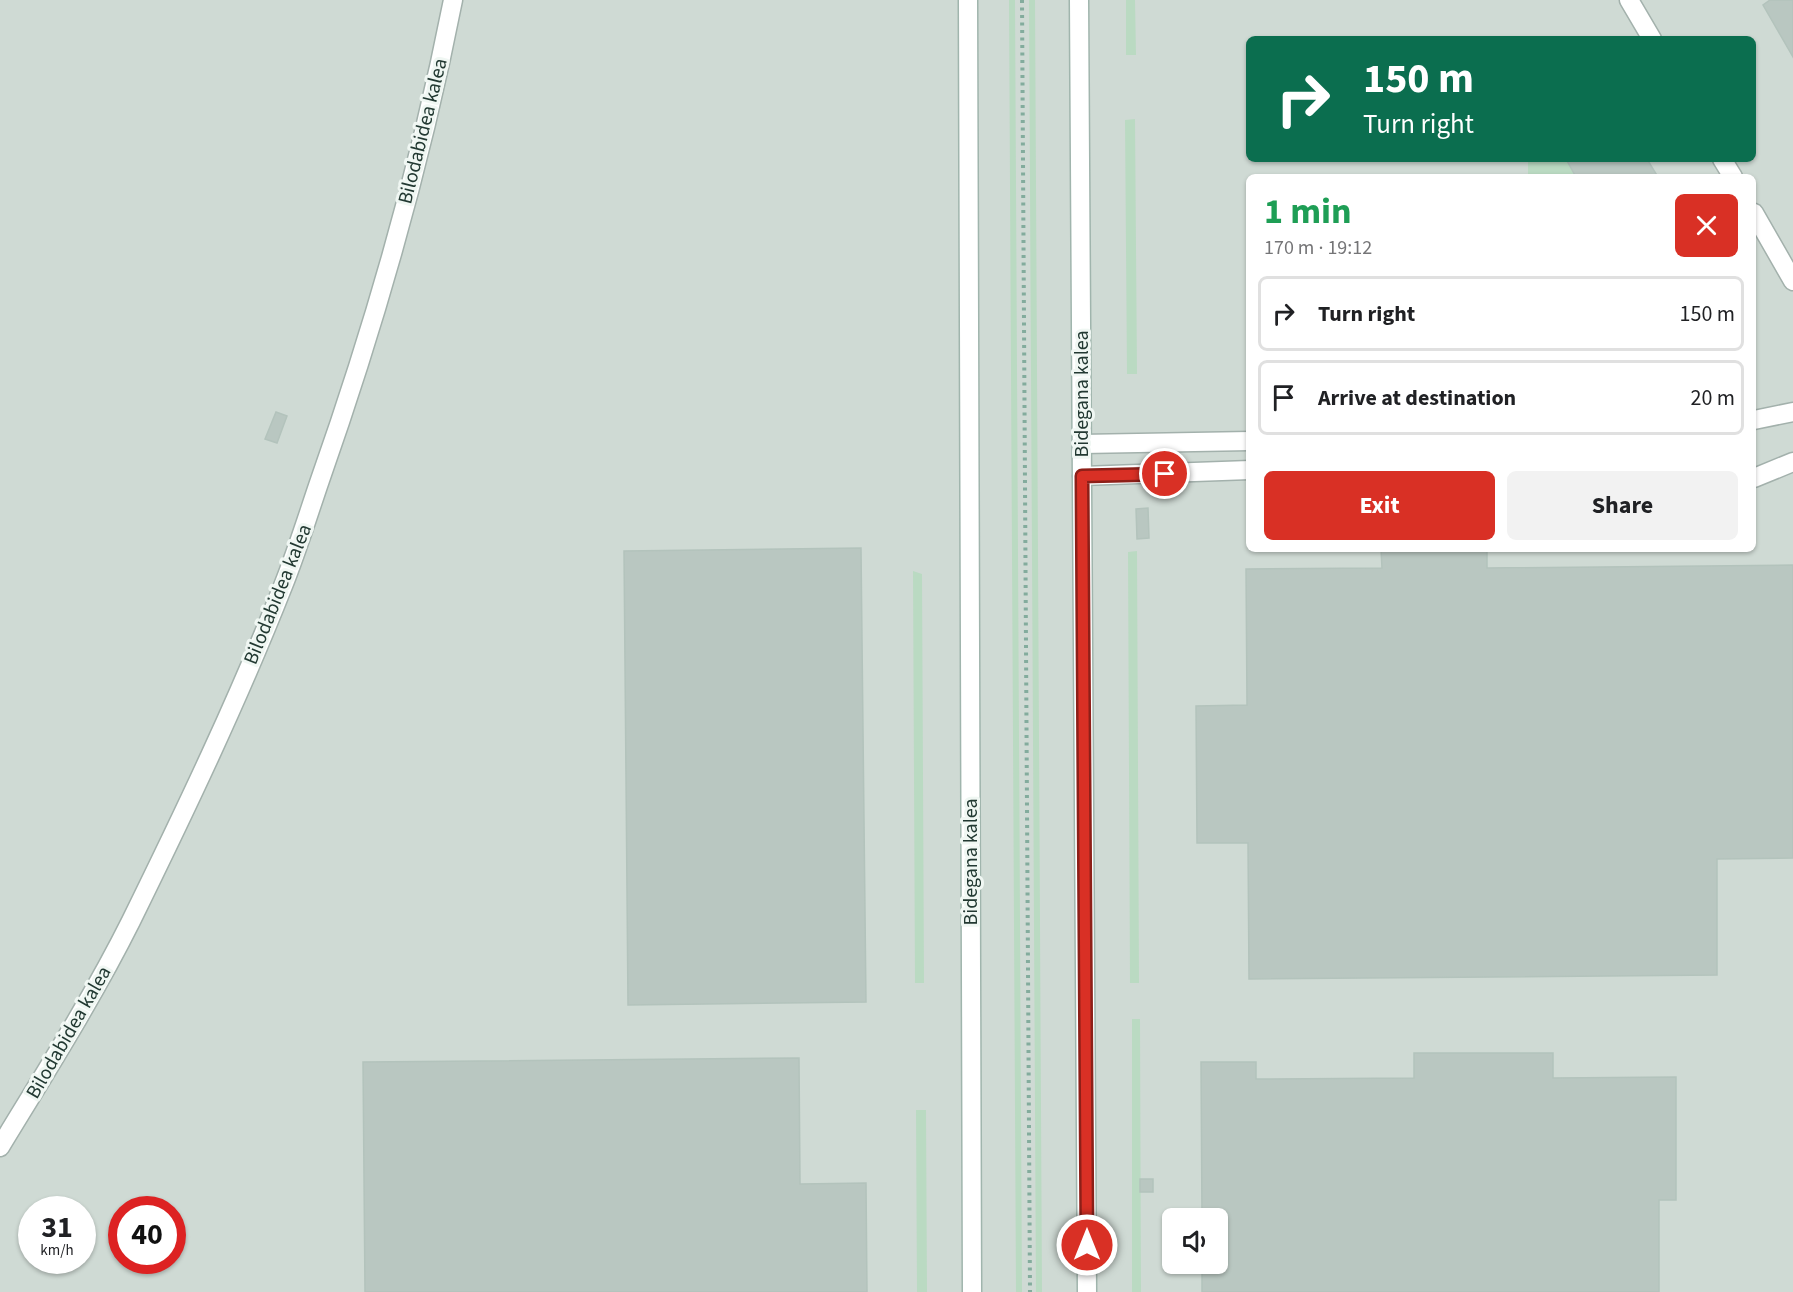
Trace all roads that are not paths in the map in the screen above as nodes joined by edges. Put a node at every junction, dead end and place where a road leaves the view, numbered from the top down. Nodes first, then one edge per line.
1 (453, 0) edge
2 (968, 0) edge
3 (1079, 0) edge
4 (1629, 0) edge
5 (1650, 36) edge
6 (1756, 216) edge
7 (1793, 281) edge
8 (1793, 412) edge
9 (1756, 420) edge
10 (1246, 441) edge
11 (1082, 444) junction
12 (1793, 462) edge
13 (1246, 470) edge
14 (1082, 476) junction
15 (1756, 477) edge
16 (0, 1147) edge
17 (972, 1292) edge
18 (1087, 1292) edge

1 - 16 street, Bilodabidea kalea
2 - 17 street, Bidegana kalea
3 - 11 street, Bidegana kalea
4 - 5 street
6 - 7 street
8 - 9 street
10 - 11 street
11 - 14 street, Bidegana kalea
12 - 15 street
13 - 14 street
14 - 18 street, Bidegana kalea

